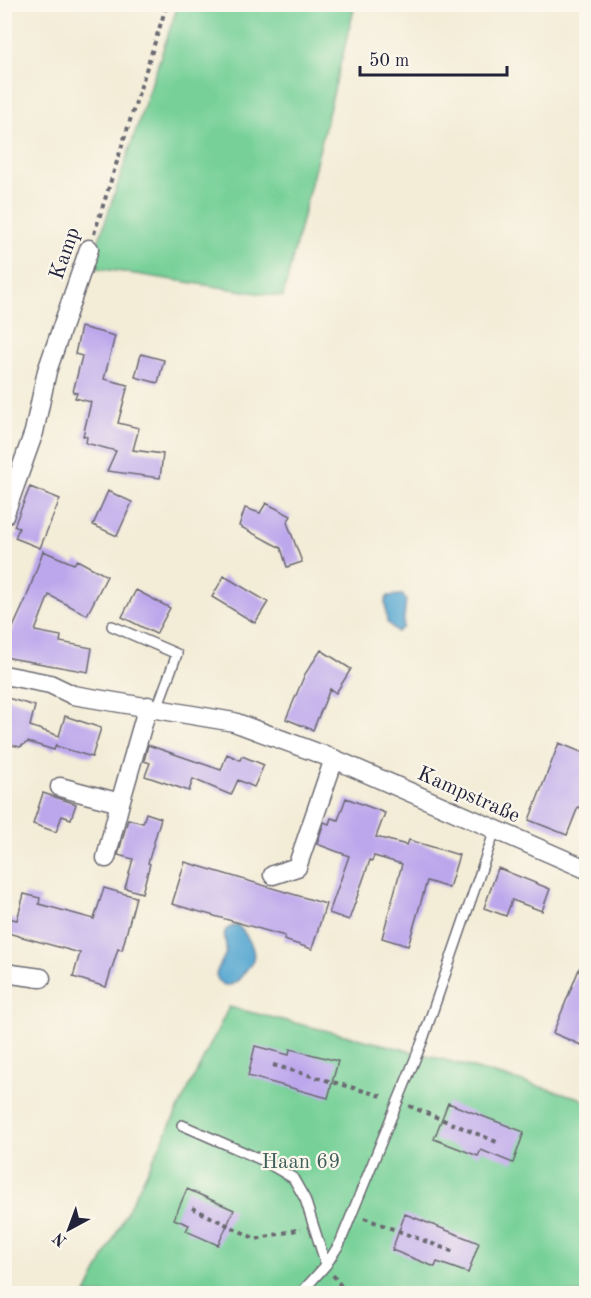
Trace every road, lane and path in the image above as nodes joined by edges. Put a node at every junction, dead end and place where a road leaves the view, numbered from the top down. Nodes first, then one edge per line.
1 (167, 4) edge
2 (89, 249) joint
3 (4, 516) edge
4 (112, 626) dead end
5 (4, 675) edge
6 (152, 707) junction
7 (334, 759) junction
8 (60, 787) dead end
9 (120, 802) junction
10 (495, 830) junction
11 (106, 858) dead end
12 (586, 869) edge
13 (273, 874) dead end
14 (4, 973) edge
15 (42, 978) dead end
16 (273, 1065) dead end
17 (399, 1101) junction
18 (182, 1125) dead end
19 (497, 1142) dead end
20 (192, 1208) dead end
21 (352, 1214) junction
22 (313, 1226) junction
23 (454, 1252) dead end
24 (326, 1265) junction
25 (300, 1293) edge
26 (347, 1293) edge

1 - 2 path, Kamp
2 - 3 street, Kamp
4 - 6 lane
5 - 6 street, Kampstraße
6 - 7 street, Kampstraße
6 - 9 street
7 - 10 street, Kampstraße
7 - 13 street
8 - 9 street
9 - 11 street
10 - 12 street, Kampstraße
10 - 17 lane
14 - 15 street
16 - 17 path
17 - 19 path
17 - 21 lane
18 - 22 lane
20 - 22 path
21 - 23 path
21 - 24 lane
22 - 24 lane
24 - 25 lane
24 - 26 path

